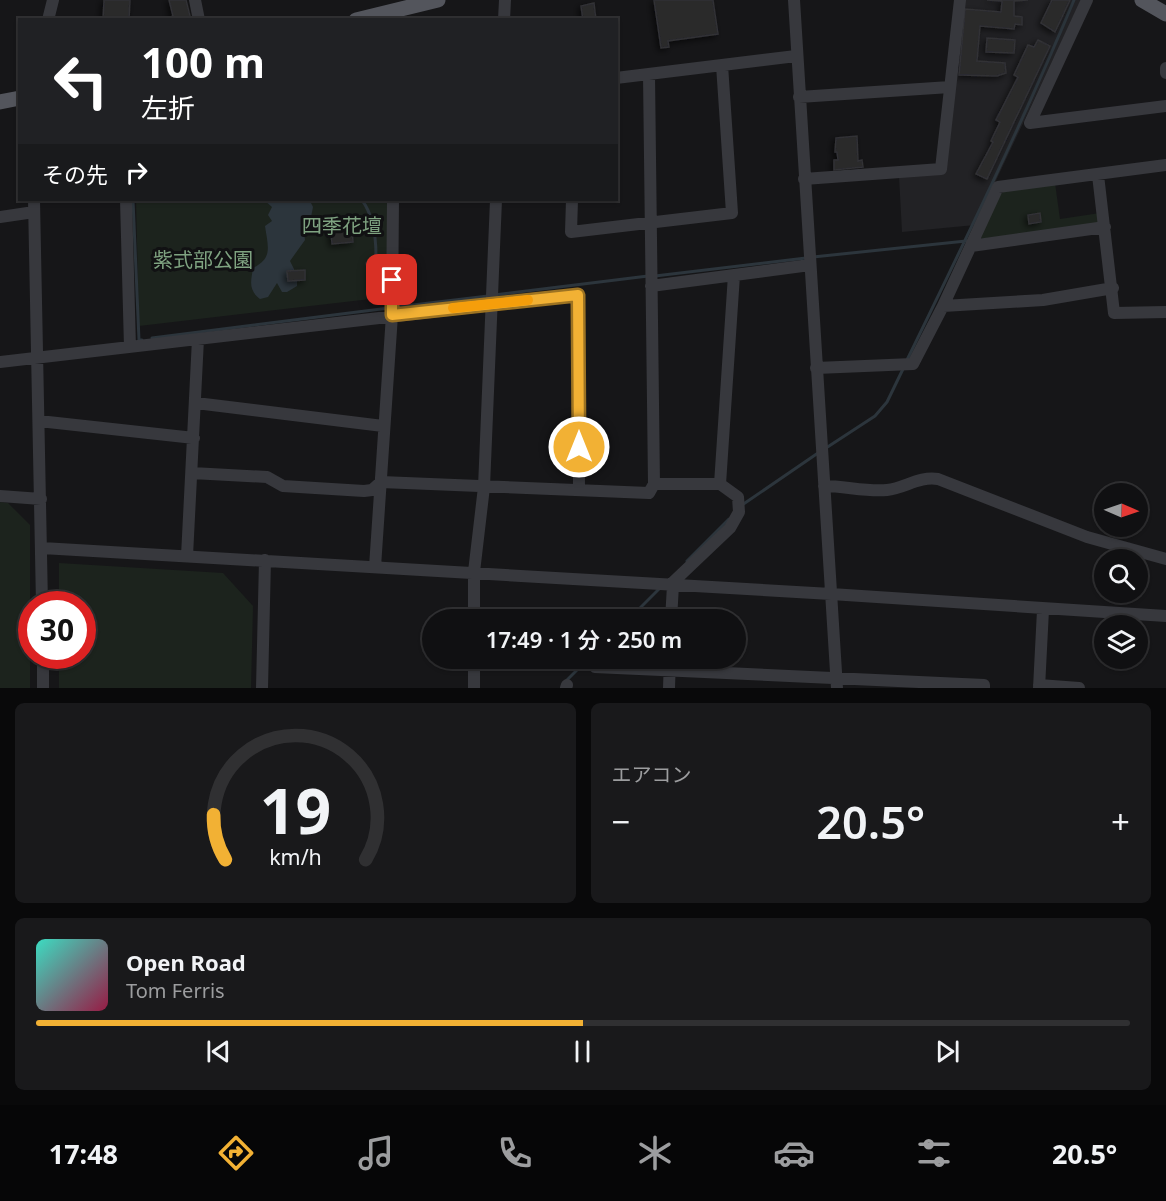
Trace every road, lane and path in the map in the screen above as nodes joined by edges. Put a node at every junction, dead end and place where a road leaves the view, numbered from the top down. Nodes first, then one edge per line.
1 (53, 0) edge
2 (195, 0) edge
3 (438, 0) edge
4 (505, 0) edge
5 (794, 0) edge
6 (960, 0) edge
7 (1087, 0) edge
8 (1142, 0) edge
9 (1166, 14) edge
10 (48, 18) edge
11 (199, 18) edge
12 (364, 18) edge
13 (504, 18) edge
14 (796, 56) junction
15 (722, 65) junction
16 (1166, 68) edge
17 (1166, 74) edge
18 (649, 75) junction
19 (618, 78) edge
20 (950, 87) junction
21 (799, 97) junction
22 (18, 98) edge
23 (0, 102) edge
24 (1166, 106) edge
25 (1166, 165) edge
26 (1098, 175) junction
27 (804, 178) junction
28 (126, 201) edge
29 (393, 201) edge
30 (496, 201) edge
31 (572, 201) edge
32 (34, 206) edge
33 (0, 217) edge
34 (651, 224) junction
35 (1105, 227) junction
36 (971, 246) junction
37 (810, 265) junction
38 (734, 275) junction
39 (651, 286) junction
40 (1113, 288) junction
41 (491, 303) junction
42 (943, 306) junction
43 (1166, 312) edge
44 (392, 315) junction
45 (198, 339) junction
46 (130, 347) junction
47 (37, 358) junction
48 (0, 362) edge
49 (816, 368) junction
50 (196, 403) junction
51 (39, 421) junction
52 (383, 426) junction
53 (194, 438) junction
54 (192, 474) junction
55 (381, 482) junction
56 (654, 484) junction
57 (720, 484) junction
58 (824, 486) junction
59 (484, 487) junction
60 (579, 490) junction
61 (0, 496) edge
62 (41, 499) junction
63 (42, 548) junction
64 (188, 555) junction
65 (1166, 559) edge
66 (265, 560) junction
67 (375, 567) junction
68 (474, 572) junction
69 (671, 585) junction
70 (42, 591) edge
71 (831, 594) junction
72 (474, 609) edge
73 (671, 609) edge
74 (1042, 610) junction
75 (1166, 616) edge
76 (43, 669) edge
77 (474, 669) edge
78 (670, 669) edge
79 (705, 669) edge
80 (837, 684) edge
81 (922, 686) edge
82 (1039, 687) edge
83 (43, 688) edge
84 (262, 688) edge
85 (474, 688) edge
86 (669, 688) edge
87 (984, 688) edge
88 (1079, 688) edge

1 - 10 street
2 - 11 street
3 - 12 main road
4 - 13 street
5 - 14 street
6 - 20 street
7 - 24 street
8 - 9 main road
14 - 15 street
14 - 21 street
15 - 18 street
15 - 34 street
16 - 17 street
18 - 19 street
18 - 34 street
20 - 21 street
20 - 27 street
21 - 27 street
22 - 23 main road
25 - 26 street
26 - 35 street
26 - 36 street
27 - 37 street
28 - 46 street
29 - 44 street
30 - 41 street
31 - 34 street
32 - 33 street
32 - 47 street
34 - 39 street
35 - 36 street
35 - 40 street
36 - 42 street
37 - 38 street
37 - 49 street
38 - 39 street
38 - 57 street
39 - 56 street
40 - 42 street
40 - 43 street
41 - 44 street
41 - 59 street
41 - 60 street
42 - 49 street
44 - 45 street
44 - 52 street
45 - 46 street
45 - 50 street
46 - 47 street
47 - 48 street
47 - 51 street
49 - 58 street
50 - 52 street
50 - 53 street
51 - 53 street
51 - 62 street
52 - 55 street
53 - 54 street
54 - 55 street
54 - 64 street
55 - 59 street
55 - 67 street
56 - 57 street
56 - 60 street
57 - 69 street
58 - 65 street
58 - 71 street
59 - 60 street
59 - 68 street
61 - 62 street
62 - 63 street
63 - 64 street
63 - 70 street
64 - 66 street
66 - 67 street
66 - 84 street
67 - 68 street
68 - 69 street
68 - 72 street
69 - 71 street
69 - 73 street
71 - 74 street
71 - 80 street
74 - 75 street
74 - 82 street
76 - 83 street
77 - 85 street
78 - 86 street
79 - 80 street
80 - 81 street
81 - 87 street
82 - 88 street

